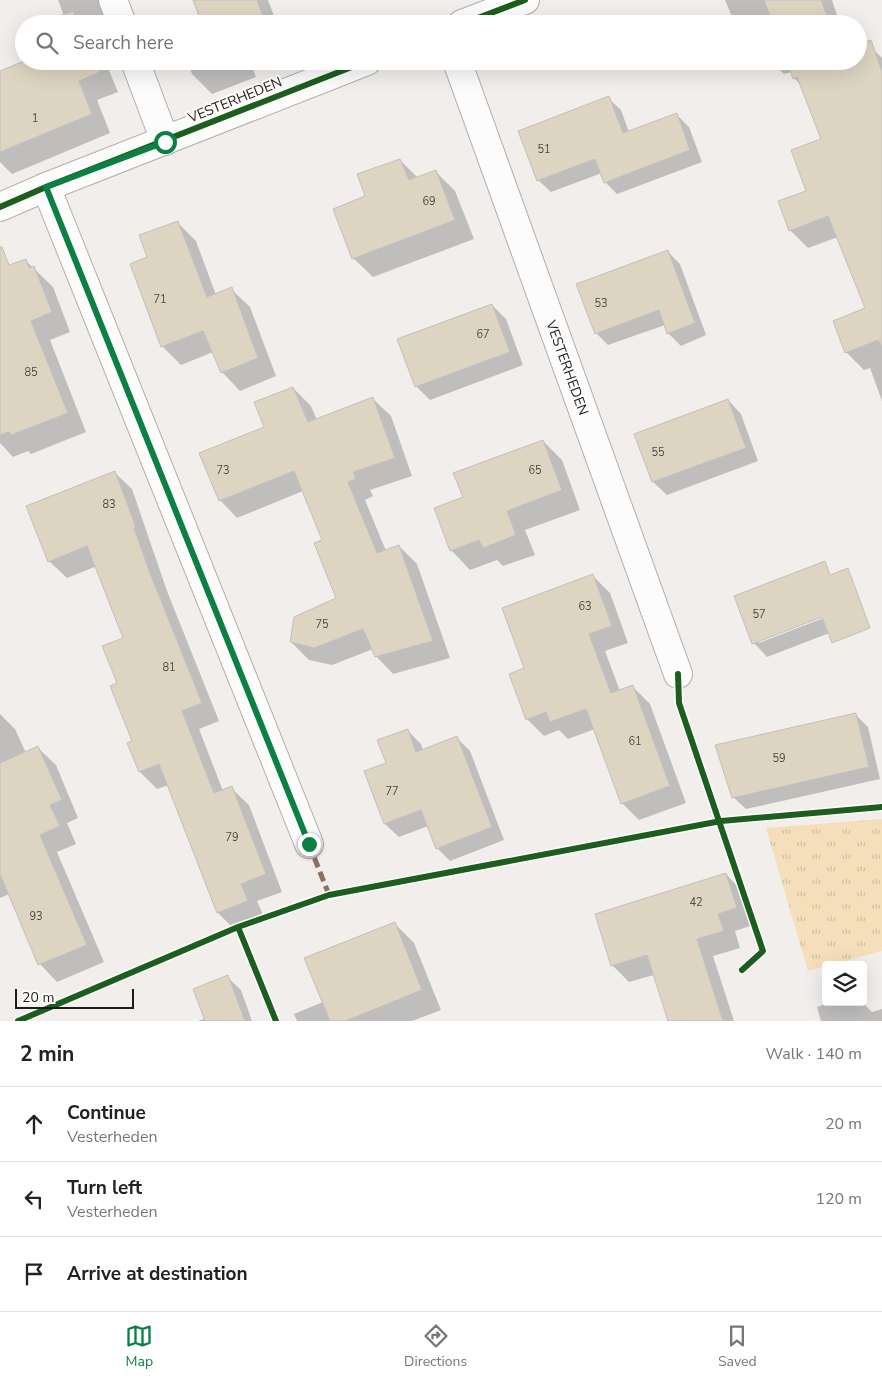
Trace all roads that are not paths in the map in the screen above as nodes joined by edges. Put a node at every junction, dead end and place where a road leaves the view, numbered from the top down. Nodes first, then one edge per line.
1 (113, 0) edge
2 (511, 2) edge
3 (119, 15) edge
4 (482, 15) edge
5 (139, 70) edge
6 (345, 70) edge
7 (460, 70) edge
8 (165, 142) junction
9 (46, 187) junction
10 (0, 207) edge
11 (678, 674) dead end
12 (309, 844) dead end

1 - 3 street
2 - 4 street
5 - 8 street
6 - 8 street, VESTERHEDEN
7 - 11 street, VESTERHEDEN
8 - 9 street, VESTERHEDEN
9 - 10 street, VESTERHEDEN
9 - 12 street

